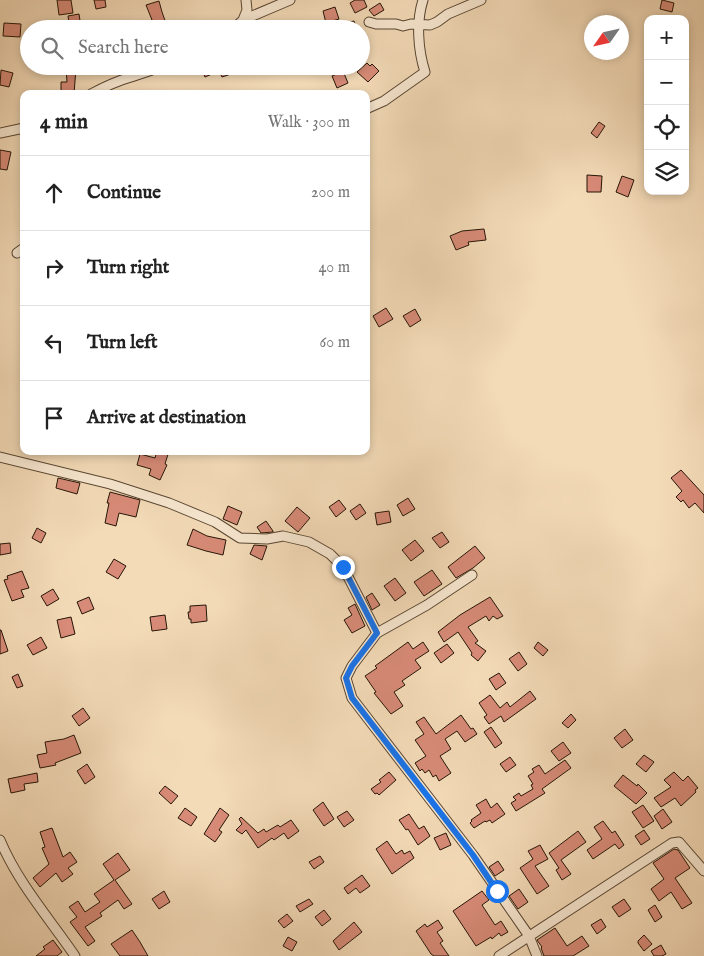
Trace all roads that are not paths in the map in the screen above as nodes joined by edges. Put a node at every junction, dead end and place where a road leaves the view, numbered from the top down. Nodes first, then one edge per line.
1 (246, 0) edge
2 (290, 0) edge
3 (423, 0) edge
4 (481, 0) edge
5 (243, 20) joint
6 (370, 22) edge
7 (419, 25) junction
8 (136, 75) edge
9 (98, 90) edge
10 (370, 107) edge
11 (20, 129) edge
12 (0, 133) edge
13 (0, 457) edge
14 (472, 575) dead end
15 (377, 633) junction
16 (0, 840) edge
17 (704, 871) edge
18 (529, 936) junction
19 (75, 956) edge
20 (499, 956) edge
21 (537, 956) edge

1 - 5 street
2 - 5 street
3 - 7 street
4 - 7 street
6 - 7 street
7 - 10 street
8 - 9 street
11 - 12 street
13 - 15 street
14 - 15 street
15 - 18 street
16 - 19 street
17 - 18 street
18 - 20 street
18 - 21 street

